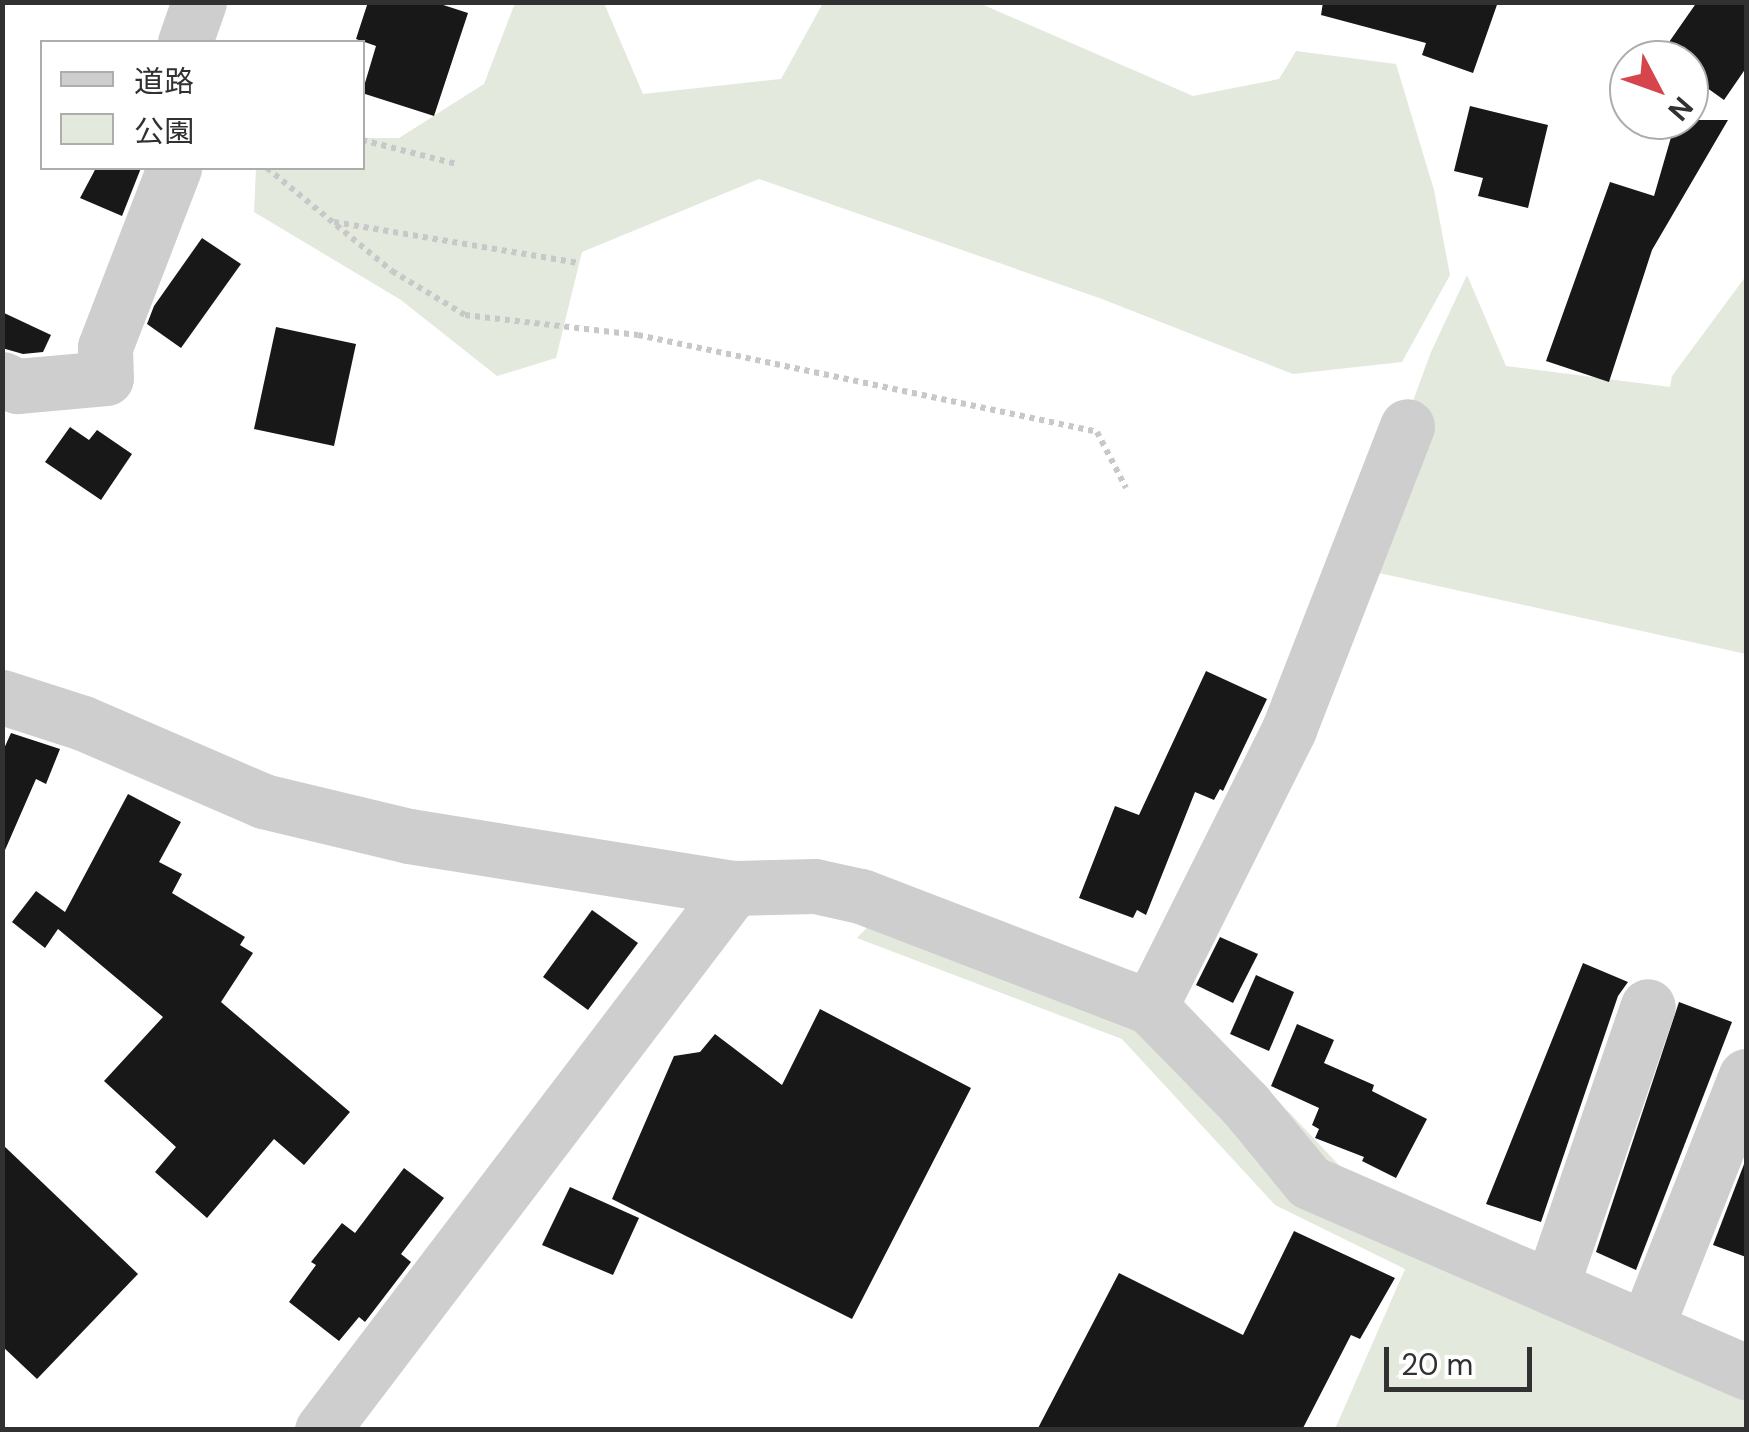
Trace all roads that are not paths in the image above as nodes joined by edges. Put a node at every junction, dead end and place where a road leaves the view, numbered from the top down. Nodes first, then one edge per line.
1 (199, 2) edge
2 (185, 40) edge
3 (173, 170) edge
4 (2, 379) edge
5 (1407, 426) dead end
6 (2, 697) edge
7 (734, 888) junction
8 (1648, 1006) dead end
9 (1150, 1008) junction
10 (1746, 1076) edge
11 (1551, 1286) junction
12 (1646, 1328) junction
13 (1746, 1372) edge
14 (322, 1430) edge

1 - 2 street
3 - 4 street
5 - 9 street
6 - 7 street
7 - 9 street
7 - 14 street
8 - 11 street
9 - 11 street
10 - 12 street
11 - 12 street
12 - 13 street

